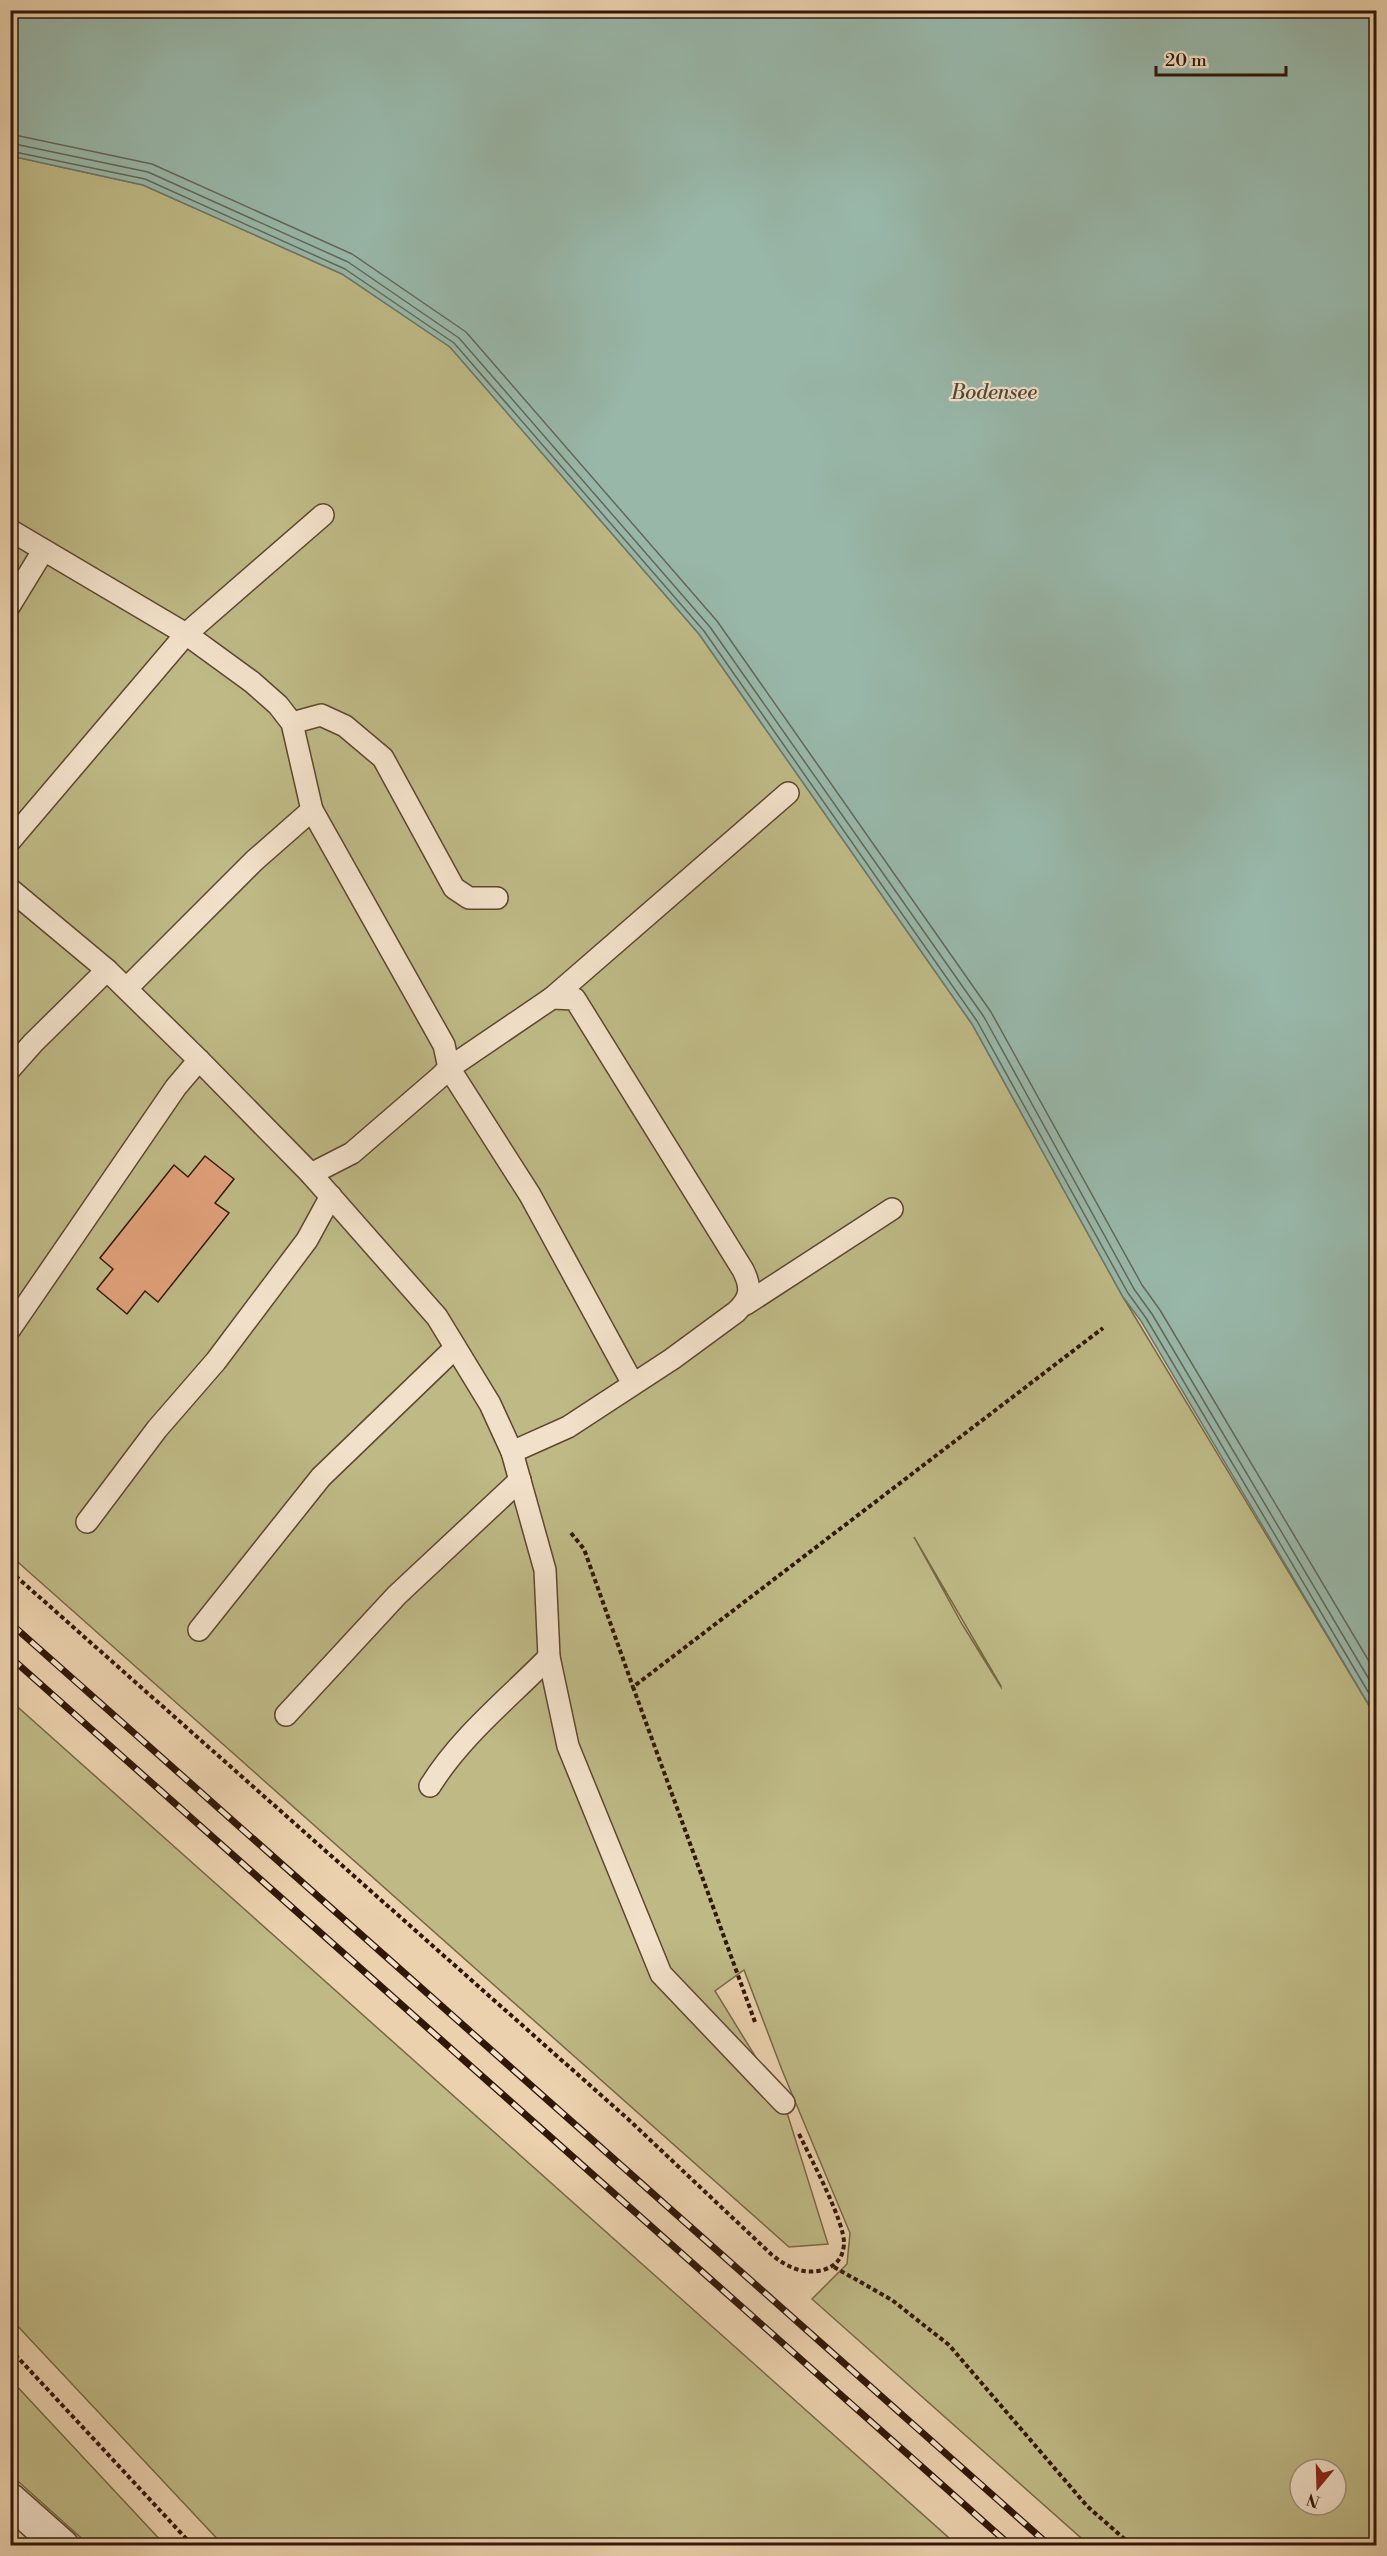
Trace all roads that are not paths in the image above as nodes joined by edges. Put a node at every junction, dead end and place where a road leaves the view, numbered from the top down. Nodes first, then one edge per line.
1 (323, 515) dead end
2 (10, 530) edge
3 (43, 550) junction
4 (10, 605) edge
5 (186, 634) junction
6 (292, 723) junction
7 (788, 793) dead end
8 (312, 810) junction
9 (10, 842) edge
10 (10, 889) edge
11 (497, 898) dead end
12 (107, 970) junction
13 (127, 988) junction
14 (552, 998) junction
15 (199, 1060) junction
16 (449, 1068) junction
17 (10, 1069) edge
18 (311, 1174) junction
19 (331, 1196) junction
20 (892, 1209) dead end
21 (746, 1304) junction
22 (10, 1329) edge
23 (455, 1348) junction
24 (633, 1384) junction
25 (512, 1452) junction
26 (520, 1479) junction
27 (87, 1522) dead end
28 (199, 1630) dead end
29 (549, 1657) junction
30 (286, 1715) dead end
31 (430, 1786) dead end
32 (784, 2103) road end
33 (10, 2500) edge
34 (62, 2546) edge

1 - 5 lane
2 - 3 lane
3 - 4 lane
3 - 5 lane
5 - 6 lane
5 - 9 lane
6 - 8 lane
6 - 11 lane
7 - 14 lane
8 - 13 lane
8 - 16 lane
10 - 12 lane
12 - 13 lane
12 - 17 lane
13 - 15 lane
14 - 16 lane
14 - 21 lane
15 - 18 lane
15 - 22 lane
16 - 18 lane
16 - 24 lane
18 - 19 lane
19 - 23 lane
19 - 27 lane
20 - 21 lane
21 - 24 lane
23 - 25 lane
23 - 28 lane
24 - 25 lane
25 - 26 lane
26 - 29 lane
26 - 30 lane
29 - 31 lane
29 - 32 lane
33 - 34 street

